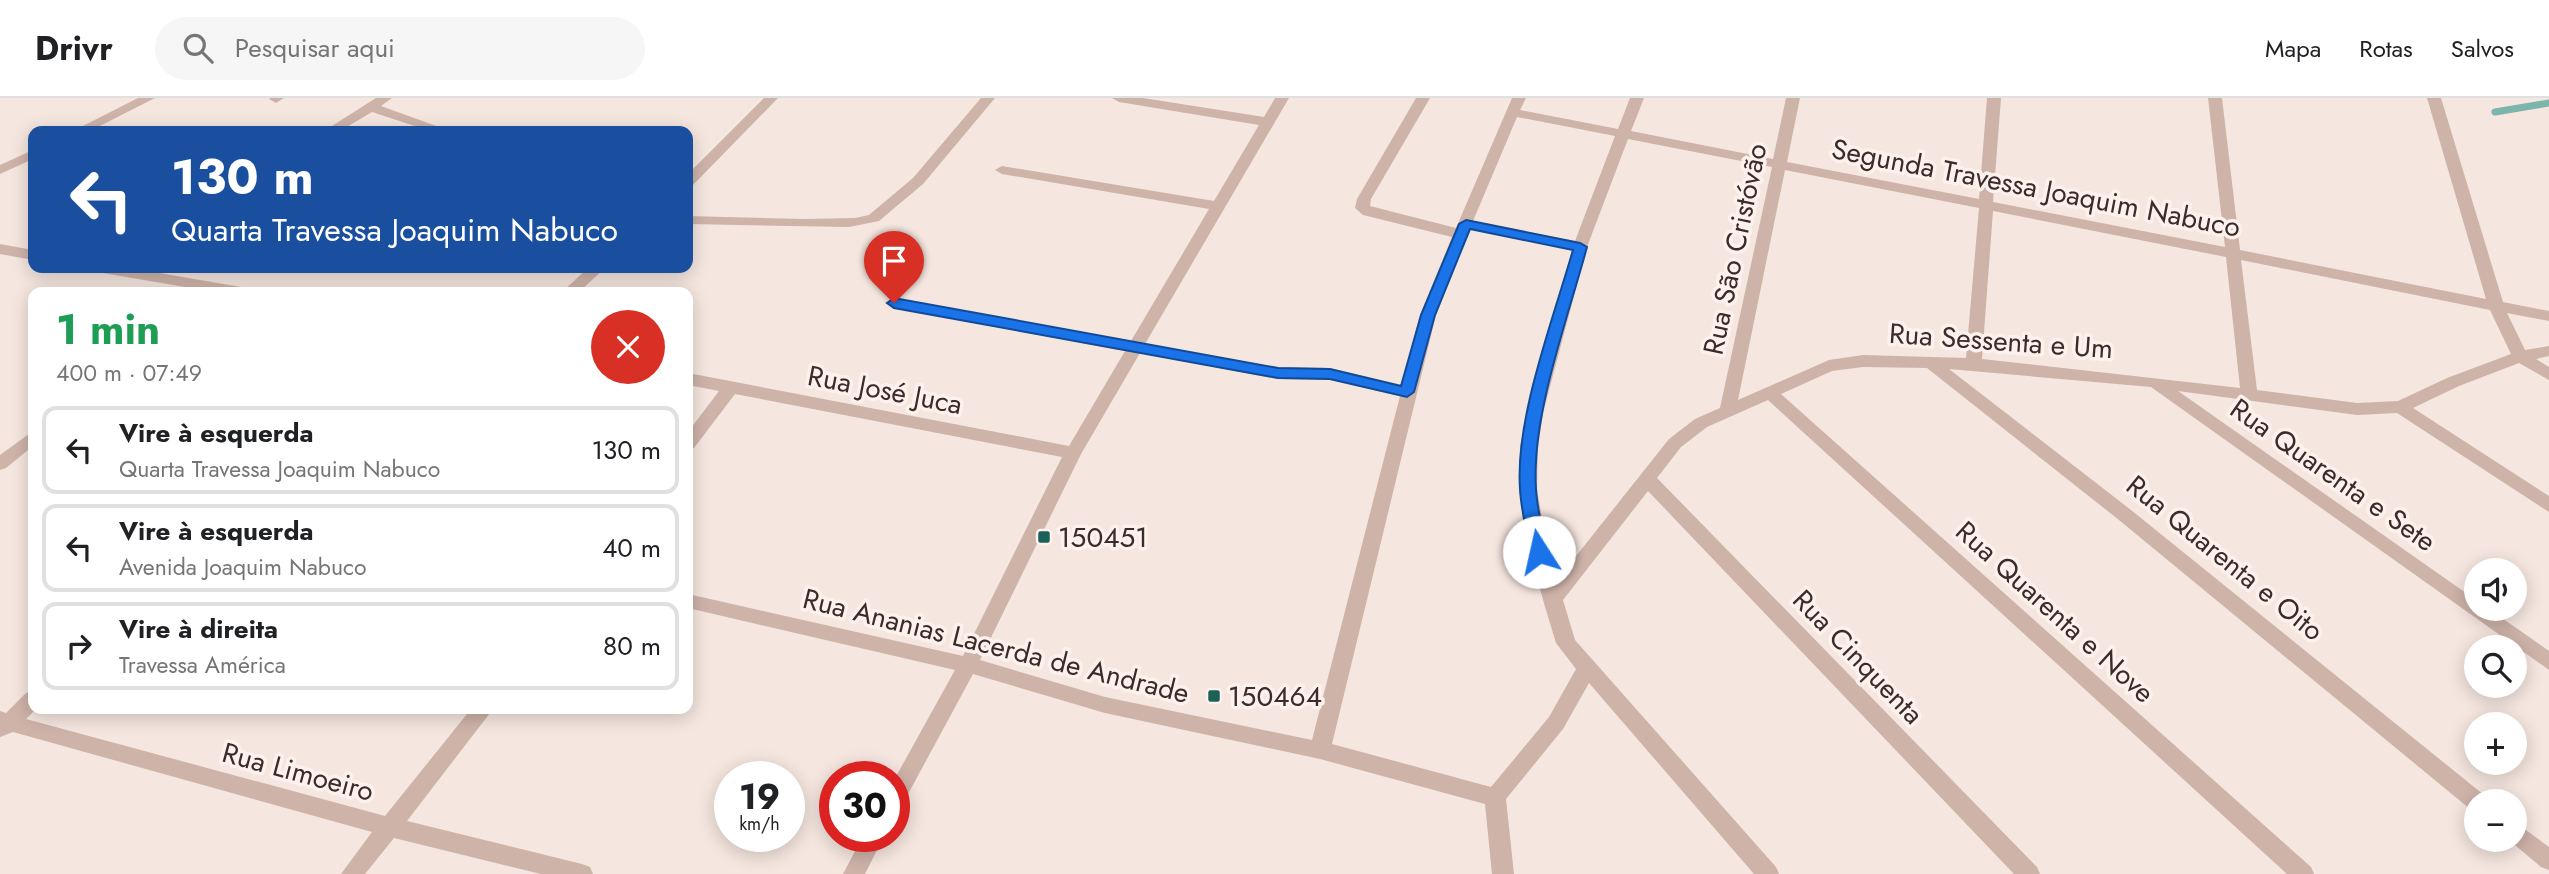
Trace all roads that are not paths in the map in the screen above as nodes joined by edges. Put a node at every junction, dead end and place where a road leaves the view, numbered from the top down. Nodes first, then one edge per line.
1 (148, 98) edge
2 (385, 98) edge
3 (771, 98) edge
4 (988, 98) edge
5 (1119, 98) edge
6 (1282, 98) edge
7 (1423, 98) edge
8 (1637, 98) edge
9 (1793, 98) edge
10 (1994, 98) edge
11 (2215, 98) edge
12 (2434, 98) edge
13 (1516, 105) edge
14 (370, 107) junction
15 (1267, 122) junction
16 (90, 126) edge
17 (339, 126) edge
18 (428, 126) edge
19 (1625, 135) junction
20 (28, 156) edge
21 (1780, 165) junction
22 (0, 170) edge
23 (1002, 170) dead end
24 (693, 177) edge
25 (1985, 205) junction
26 (1218, 206) junction
27 (693, 220) edge
28 (1463, 229) junction
29 (1580, 247) junction
30 (0, 249) edge
31 (2231, 253) junction
32 (28, 254) edge
33 (131, 273) edge
34 (591, 273) edge
35 (197, 287) edge
36 (576, 287) edge
37 (894, 303) dead end
38 (2496, 306) junction
39 (2549, 316) edge
40 (1137, 346) junction
41 (2549, 351) edge
42 (2520, 357) junction
43 (1974, 364) junction
44 (1932, 365) junction
45 (2549, 374) edge
46 (693, 380) edge
47 (2154, 382) junction
48 (731, 387) junction
49 (1407, 392) junction
50 (1769, 392) junction
51 (2249, 395) junction
52 (2400, 407) junction
53 (1728, 410) junction
54 (693, 437) edge
55 (28, 440) edge
56 (7, 451) edge
57 (1073, 453) junction
58 (28, 455) edge
59 (0, 464) edge
60 (1648, 480) junction
61 (2549, 505) edge
62 (1552, 600) junction
63 (693, 602) edge
64 (2549, 662) edge
65 (968, 665) junction
66 (1587, 667) junction
67 (28, 703) edge
68 (479, 714) edge
69 (3, 725) edge
70 (1320, 750) junction
71 (910, 771) edge
72 (2464, 791) edge
73 (1496, 797) junction
74 (390, 827) junction
75 (2527, 842) edge
76 (866, 852) edge
77 (2549, 860) edge
78 (352, 874) edge
79 (582, 874) edge
80 (854, 874) edge
81 (1503, 874) edge
82 (1769, 874) edge
83 (2029, 874) edge
84 (2303, 874) edge

1 - 16 street
2 - 14 street
3 - 24 street
4 - 27 street
5 - 15 street
6 - 15 street
7 - 28 street
8 - 19 street
9 - 21 street, Rua São Cristóvão
10 - 25 street
11 - 31 street
12 - 38 street
13 - 19 street, Segunda Travessa Joaquim Nabuco
13 - 28 street
14 - 17 street
14 - 18 street
15 - 26 street
19 - 21 street, Segunda Travessa Joaquim Nabuco
19 - 29 street
20 - 22 street
21 - 25 street, Segunda Travessa Joaquim Nabuco
21 - 53 street, Rua São Cristóvão
23 - 26 street
25 - 31 street, Segunda Travessa Joaquim Nabuco
25 - 43 street
26 - 40 street
28 - 29 street
28 - 49 street
29 - 62 street
30 - 32 street
31 - 38 street, Segunda Travessa Joaquim Nabuco
31 - 51 street
33 - 35 street
34 - 36 street
37 - 40 street
38 - 39 street, Segunda Travessa Joaquim Nabuco
38 - 42 street
40 - 49 street
40 - 57 street
41 - 42 street, Rua Sessenta e Um
42 - 45 street
42 - 52 street, Rua Sessenta e Um
43 - 44 street, Rua Sessenta e Um
43 - 47 street, Rua Sessenta e Um
44 - 50 street, Rua Sessenta e Um
44 - 72 street, Rua Quarenta e Oito
46 - 48 street, Rua José Juca
47 - 51 street, Rua Sessenta e Um
47 - 64 street, Rua Quarenta e Sete
48 - 54 street
48 - 57 street, Rua José Juca
49 - 70 street
50 - 53 street, Rua Sessenta e Um
50 - 84 street, Rua Quarenta e Nove
51 - 52 street, Rua Sessenta e Um
52 - 61 street
53 - 60 street, Rua Sessenta e Um
55 - 56 street
56 - 58 street
56 - 59 street
57 - 65 street
60 - 62 street, Rua Sessenta e Um
60 - 83 street, Rua Cinquenta
62 - 66 street
63 - 65 street, Rua Ananias Lacerda de Andrade
65 - 70 street, Rua Ananias Lacerda de Andrade
65 - 71 street
66 - 73 street
66 - 82 street
67 - 69 street
68 - 74 street
69 - 74 street, Rua Limoeiro
70 - 73 street, Rua Ananias Lacerda de Andrade
73 - 81 street
74 - 78 street
74 - 79 street, Rua Limoeiro
75 - 77 street
76 - 80 street

